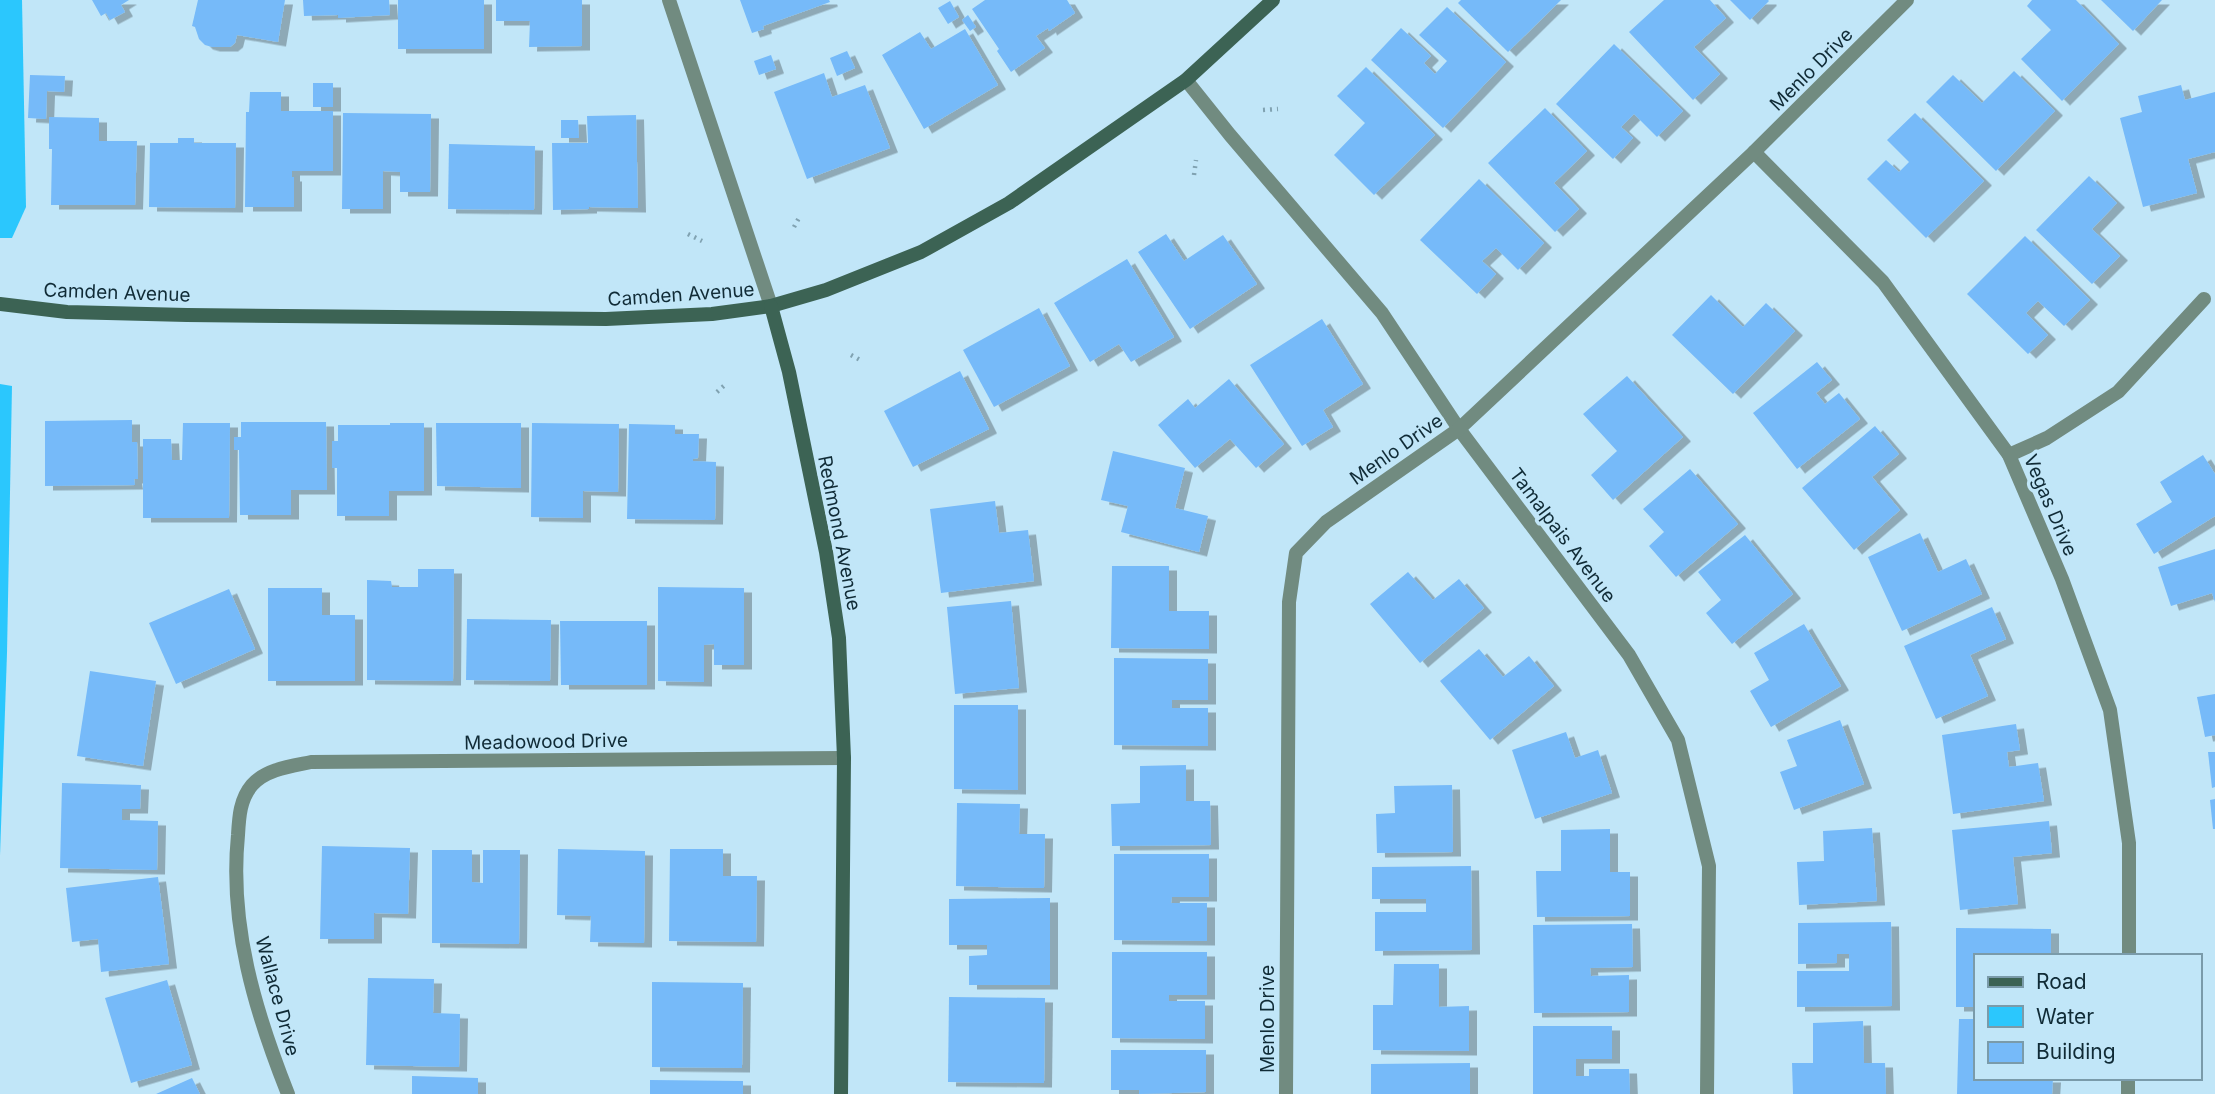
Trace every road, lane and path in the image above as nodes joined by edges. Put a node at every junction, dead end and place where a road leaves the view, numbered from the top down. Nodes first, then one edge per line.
1 (669, 0) edge
2 (1273, 0) edge
3 (1907, 0) edge
4 (1186, 80) junction
5 (1278, 109) dead end
6 (1263, 110) dead end
7 (1754, 152) junction
8 (1196, 160) dead end
9 (1194, 175) dead end
10 (800, 216) dead end
11 (794, 227) dead end
12 (688, 234) dead end
13 (702, 240) dead end
14 (2204, 299) dead end
15 (0, 304) edge
16 (771, 306) junction
17 (851, 355) dead end
18 (862, 361) dead end
19 (727, 383) dead end
20 (717, 392) dead end
21 (1459, 429) junction
22 (2009, 455) junction
23 (844, 758) junction
24 (253, 784) joint
25 (2129, 954) edge
26 (288, 1094) edge
27 (841, 1094) edge
28 (1286, 1094) edge
29 (1707, 1094) edge

1 - 16 street, Redmond Avenue
2 - 4 street, Camden Avenue
3 - 7 street, Menlo Drive
4 - 16 street, Camden Avenue
4 - 21 street, Tamalpais Avenue
5 - 6 path
7 - 21 street, Menlo Drive
7 - 22 street, Vegas Drive
8 - 9 path
10 - 11 path
12 - 13 path
14 - 22 street
15 - 16 street, Camden Avenue
16 - 23 street, Redmond Avenue
17 - 18 path
19 - 20 path
21 - 28 street, Menlo Drive
21 - 29 street, Tamalpais Avenue
22 - 25 street, Vegas Drive
23 - 24 street, Meadowood Drive
23 - 27 street, Redmond Avenue
24 - 26 street, Wallace Drive

